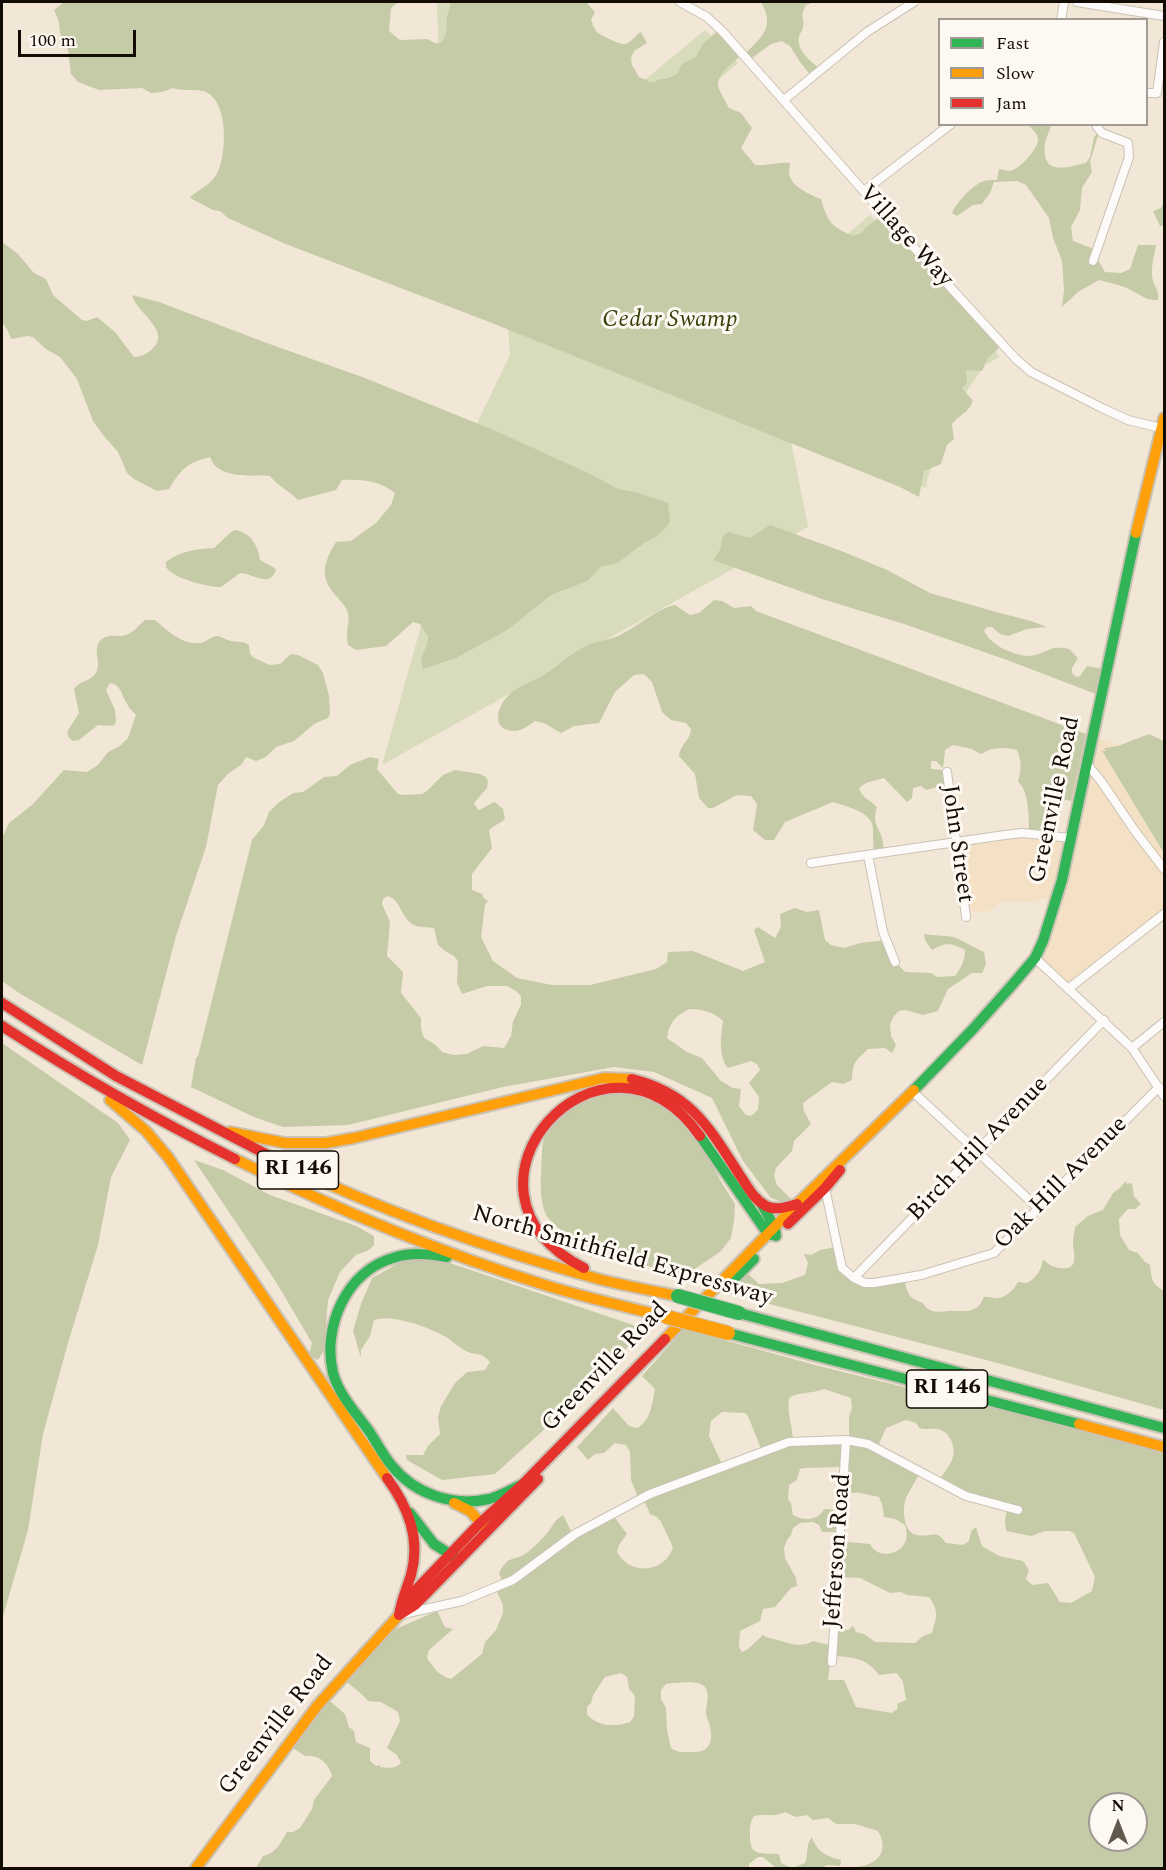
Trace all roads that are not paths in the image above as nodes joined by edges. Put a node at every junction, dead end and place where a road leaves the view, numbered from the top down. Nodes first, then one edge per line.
1 (680, 2) edge
2 (914, 2) edge
3 (1064, 2) edge
4 (1077, 2) edge
5 (1164, 16) edge
6 (1061, 18) edge
7 (1164, 42) edge
8 (1148, 93) edge
9 (783, 100) junction
10 (948, 126) edge
11 (1097, 126) edge
12 (864, 190) junction
13 (1093, 261) dead end
14 (1163, 423) edge
15 (1087, 764) junction
16 (947, 772) dead end
17 (1071, 838) junction
18 (956, 842) junction
19 (868, 855) junction
20 (811, 863) dead end
21 (1164, 869) edge
22 (1164, 914) edge
23 (966, 917) dead end
24 (1035, 958) junction
25 (895, 962) dead end
26 (1068, 989) junction
27 (2, 1003) edge
28 (1104, 1020) junction
29 (1164, 1022) edge
30 (2, 1026) edge
31 (1132, 1048) junction
32 (85, 1080) junction
33 (1159, 1087) junction
34 (912, 1091) junction
35 (1164, 1096) edge
36 (216, 1129) junction
37 (874, 1130) junction
38 (979, 1152) junction
39 (825, 1188) junction
40 (761, 1203) junction
41 (797, 1204) junction
42 (1039, 1209) junction
43 (769, 1236) junction
44 (492, 1267) junction
45 (854, 1278) junction
46 (619, 1283) junction
47 (1164, 1428) edge
48 (846, 1440) junction
49 (1164, 1447) edge
50 (523, 1484) junction
51 (449, 1501) junction
52 (1018, 1510) dead end
53 (408, 1512) junction
54 (484, 1527) junction
55 (455, 1557) junction
56 (399, 1615) junction
57 (832, 1662) dead end
58 (196, 1869) edge

1 - 9 street, Village Way
2 - 9 street
3 - 6 street
4 - 5 street
7 - 8 street
9 - 12 street, Village Way
10 - 12 street
11 - 13 street
12 - 14 street, Village Way
14 - 15 main road, Greenville Road
15 - 17 main road, Greenville Road
15 - 21 street
16 - 18 street, John Street
17 - 18 street
17 - 24 main road, Greenville Road
18 - 19 street
18 - 23 street, John Street
19 - 20 street
19 - 25 street
22 - 26 street
24 - 26 street
24 - 34 main road, Greenville Road
26 - 28 street
27 - 36 main road, North Smithfield Expressway / RI 146
28 - 31 street
28 - 38 street, Birch Hill Avenue
29 - 31 street
30 - 32 main road, North Smithfield Expressway / RI 146
31 - 33 street
32 - 44 main road, North Smithfield Expressway / RI 146
32 - 53 main road
33 - 35 street
33 - 42 street, Oak Hill Avenue
34 - 37 main road, Greenville Road
34 - 38 street
36 - 40 main road
36 - 46 main road, North Smithfield Expressway / RI 146
37 - 39 main road, Greenville Road
37 - 41 main road, Greenville Road
38 - 42 street
38 - 45 street, Birch Hill Avenue
39 - 43 main road, Greenville Road
39 - 45 street
40 - 41 main road
40 - 43 main road
41 - 43 main road, Greenville Road
42 - 45 street, Oak Hill Avenue
43 - 46 main road
43 - 50 main road, Greenville Road
43 - 54 main road, Greenville Road
44 - 49 main road, North Smithfield Expressway / RI 146, bridge
44 - 51 main road
46 - 47 main road, North Smithfield Expressway / RI 146, bridge
48 - 52 street
48 - 56 street
48 - 57 street, Jefferson Road
50 - 51 main road
50 - 54 main road, Greenville Road
51 - 54 main road
53 - 55 main road
53 - 56 main road
54 - 55 main road, Greenville Road
55 - 56 main road, Greenville Road
56 - 58 main road, Greenville Road

